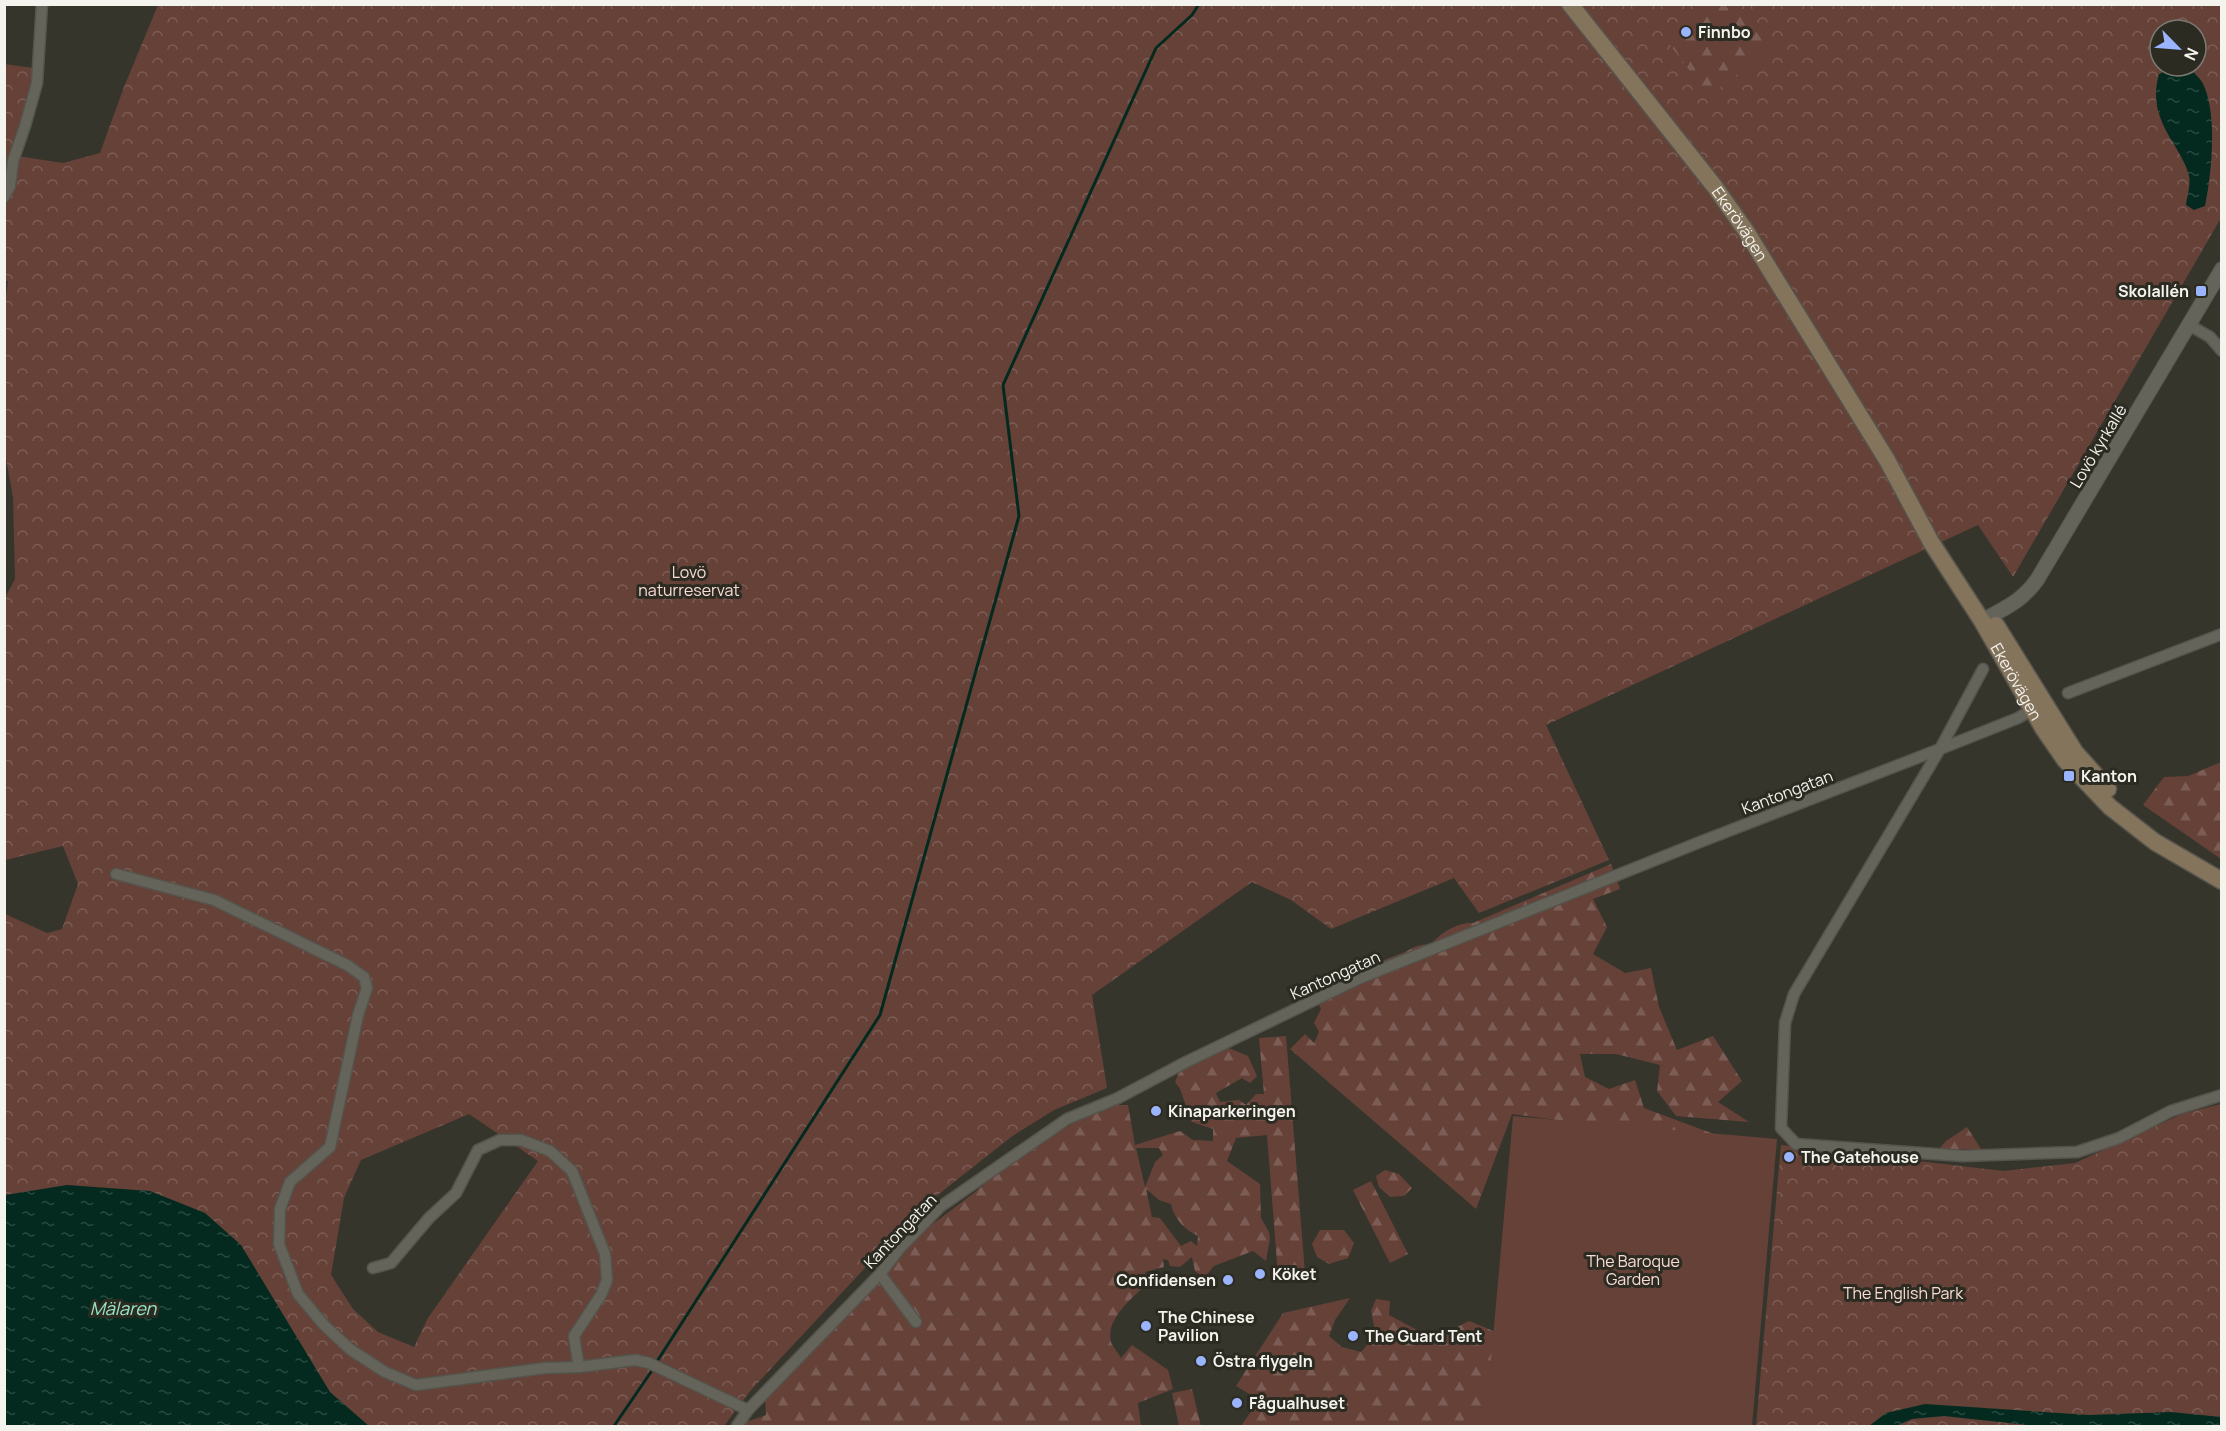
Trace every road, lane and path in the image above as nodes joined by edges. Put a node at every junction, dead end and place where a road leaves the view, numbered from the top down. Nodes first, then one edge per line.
1 (42, 4) edge
2 (1570, 4) edge
3 (4, 197) edge
4 (2222, 269) edge
5 (2189, 325) junction
6 (2222, 351) edge
7 (1986, 619) junction
8 (2222, 634) edge
9 (1983, 669) dead end
10 (2068, 693) dead end
11 (2038, 706) junction
12 (1940, 749) junction
13 (116, 874) dead end
14 (2222, 880) edge
15 (2222, 1095) edge
16 (374, 1268) dead end
17 (880, 1274) junction
18 (916, 1322) dead end
19 (579, 1367) junction
20 (748, 1410) junction
21 (736, 1426) edge

1 - 3 street
2 - 7 main road, Ekerövägen
4 - 5 street, Lovö kyrkallé
5 - 6 street
5 - 7 street, Lovö kyrkallé
7 - 11 main road, Ekerövägen
8 - 10 street
9 - 12 street
11 - 12 street, Kantongatan
11 - 14 main road, Ekerövägen
12 - 15 street
12 - 17 street, Kantongatan
13 - 19 street
16 - 19 street
17 - 18 street
17 - 20 street, Kantongatan
19 - 20 street
20 - 21 street, Kantongatan

